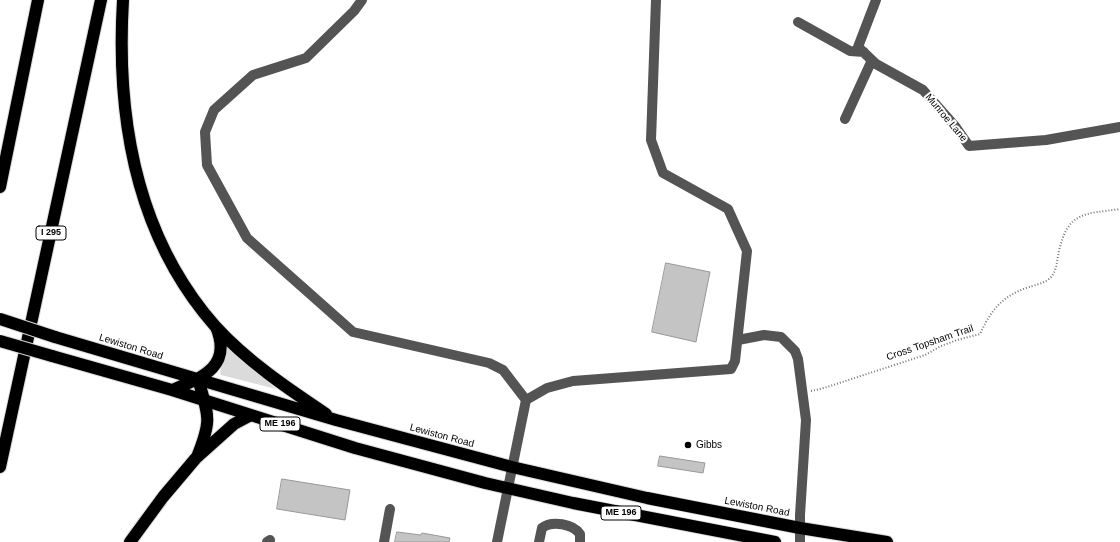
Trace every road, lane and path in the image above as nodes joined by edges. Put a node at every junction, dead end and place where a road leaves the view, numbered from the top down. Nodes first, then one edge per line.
1 (38, 0) edge
2 (101, 0) edge
3 (123, 0) edge
4 (362, 0) edge
5 (656, 0) edge
6 (876, 0) edge
7 (798, 22) dead end
8 (864, 52) junction
9 (872, 60) junction
10 (845, 119) dead end
11 (1120, 127) edge
12 (0, 187) edge
13 (1120, 209) edge
14 (0, 319) edge
15 (215, 325) junction
16 (738, 340) junction
17 (0, 341) edge
18 (198, 379) junction
19 (172, 390) junction
20 (804, 392) junction
21 (204, 400) junction
22 (526, 400) junction
23 (251, 415) junction
24 (336, 420) junction
25 (196, 458) junction
26 (0, 467) edge
27 (512, 467) junction
28 (508, 488) junction
29 (390, 509) dead end
30 (800, 528) junction
31 (130, 542) edge
32 (384, 542) edge
33 (497, 542) edge
34 (539, 542) edge
35 (580, 542) edge
36 (775, 542) edge
37 (800, 542) edge
38 (887, 542) edge

1 - 12 highway
2 - 26 highway, I 295
3 - 15 highway
4 - 22 street
5 - 16 street
6 - 8 street
7 - 8 street
8 - 9 street, Munroe Lane
9 - 10 street
9 - 11 street, Munroe Lane
13 - 20 path, Cross Topsham Trail
14 - 18 highway, Lewiston Road / ME 196, bridge
15 - 18 highway
15 - 24 highway
16 - 20 street
16 - 22 street
17 - 19 highway, ME 196, bridge
18 - 19 highway
18 - 21 highway
18 - 24 highway, Lewiston Road / ME 196
19 - 21 highway, ME 196
20 - 30 street
21 - 23 highway, ME 196
21 - 25 highway
22 - 27 street
23 - 25 highway
23 - 28 highway, ME 196
24 - 27 highway, Lewiston Road / ME 196
25 - 31 highway
27 - 28 street
27 - 30 highway, Lewiston Road / ME 196
28 - 33 street
28 - 36 highway, ME 196
29 - 32 street
30 - 37 street
30 - 38 highway, Lewiston Road / ME 196
34 - 35 street

